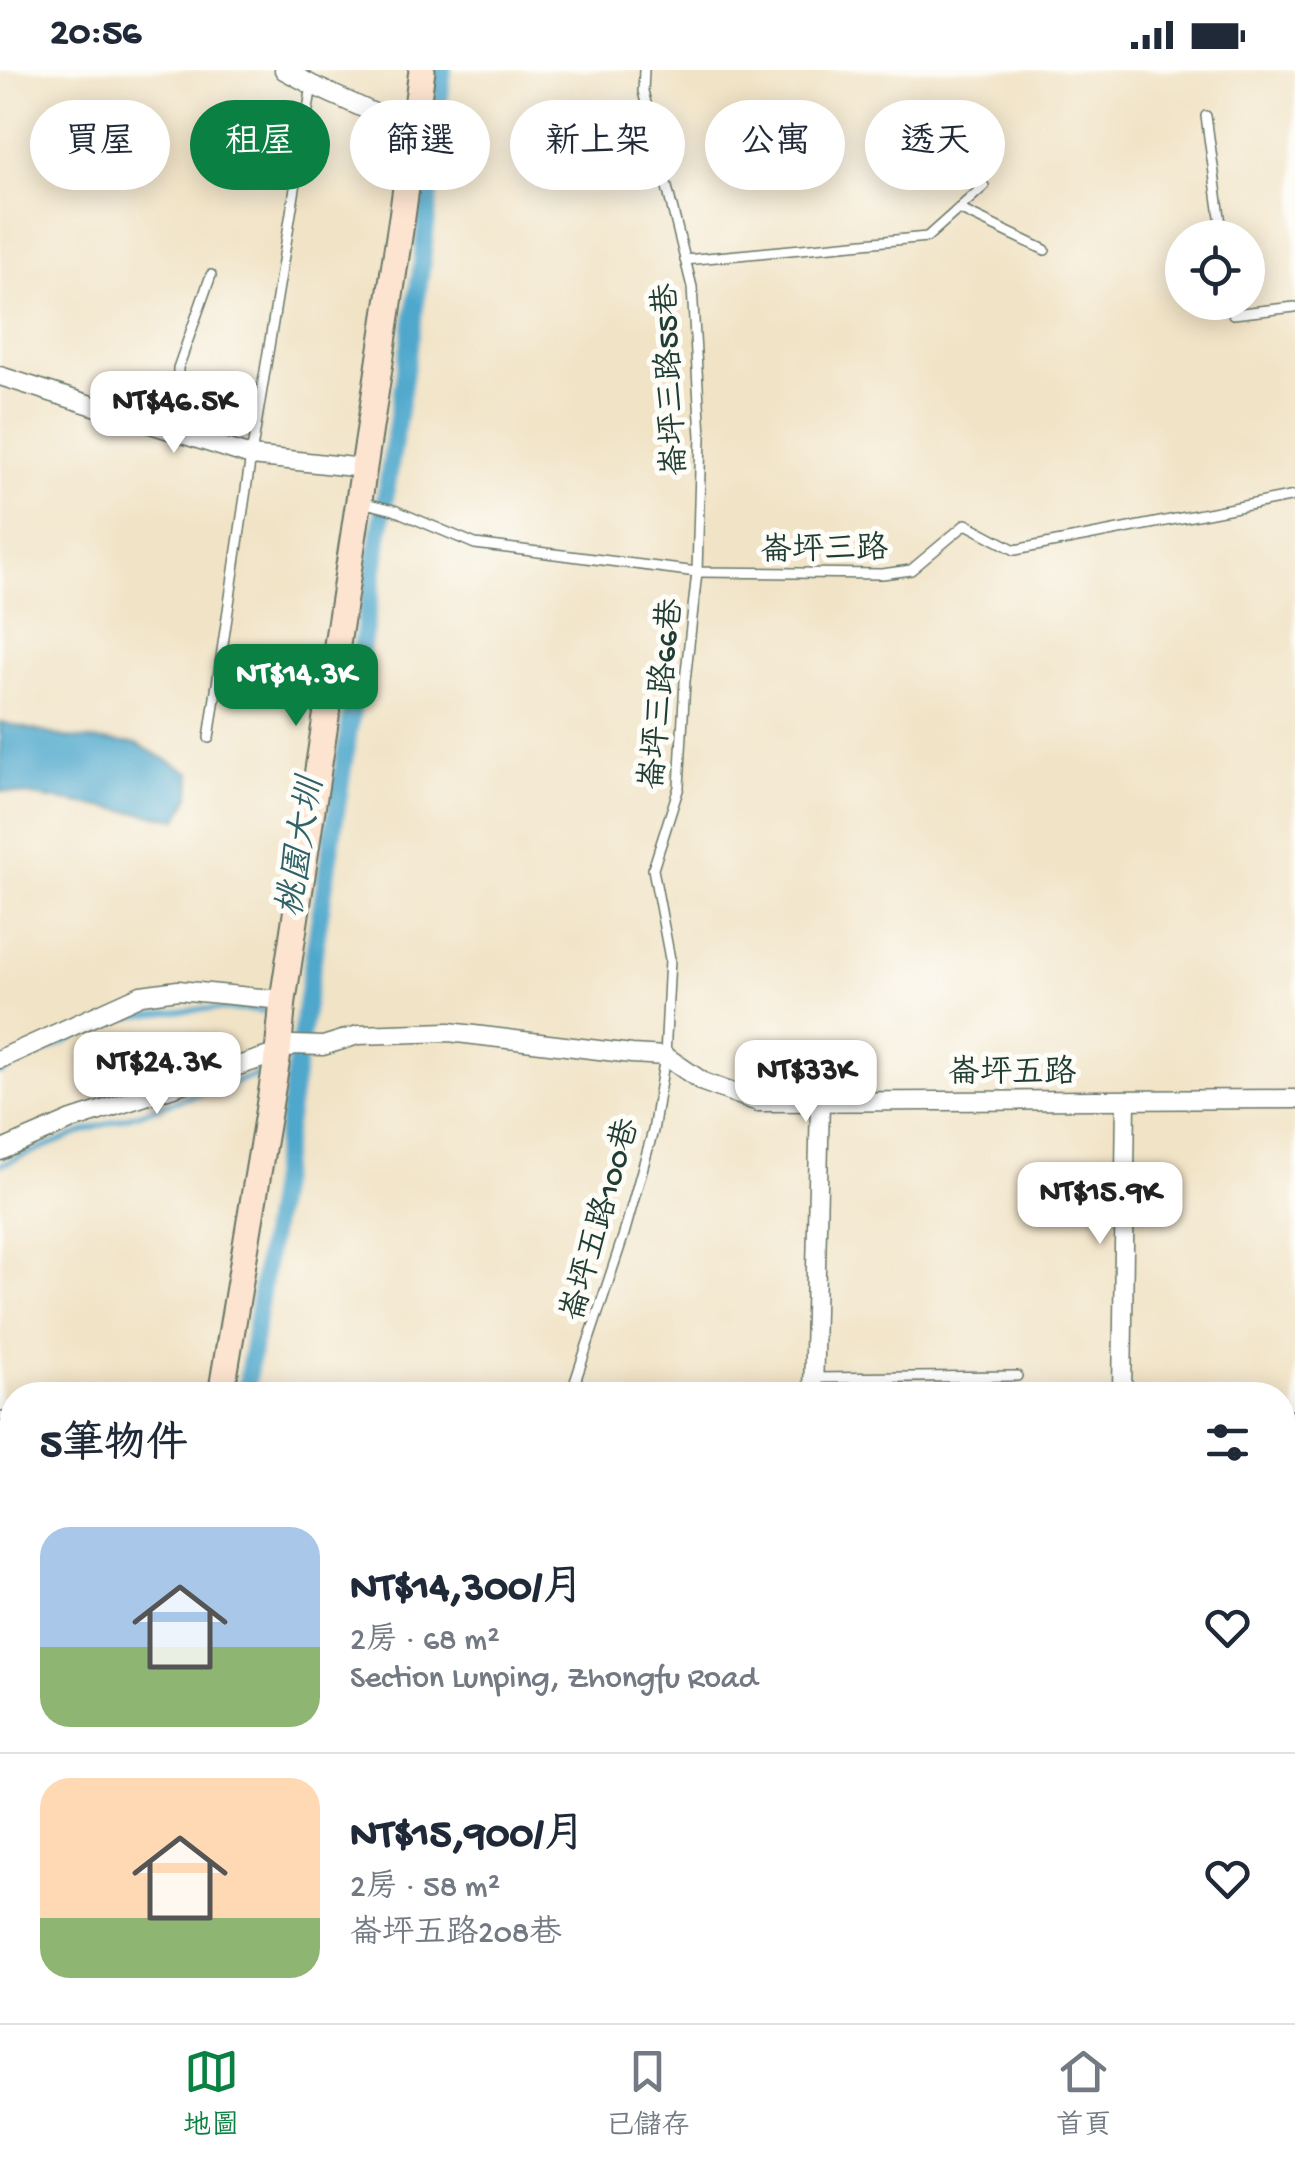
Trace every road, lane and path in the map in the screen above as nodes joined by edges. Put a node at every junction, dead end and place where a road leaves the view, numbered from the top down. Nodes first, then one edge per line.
1 (284, 70) edge
2 (422, 70) edge
3 (644, 70) edge
4 (312, 85) junction
5 (418, 100) edge
6 (350, 102) edge
7 (1206, 116) dead end
8 (405, 190) edge
9 (979, 190) edge
10 (958, 209) junction
11 (1220, 220) edge
12 (1044, 250) dead end
13 (685, 260) junction
14 (212, 276) dead end
15 (1295, 307) edge
16 (1265, 310) edge
17 (0, 376) edge
18 (176, 432) junction
19 (251, 456) junction
20 (363, 468) junction
21 (1295, 496) edge
22 (362, 502) junction
23 (697, 572) junction
24 (209, 738) dead end
25 (284, 1000) junction
26 (286, 1049) junction
27 (665, 1056) junction
28 (0, 1059) edge
29 (1295, 1099) edge
30 (1126, 1100) junction
31 (820, 1101) junction
32 (0, 1151) edge
33 (1017, 1376) dead end
34 (223, 1382) edge
35 (575, 1382) edge
36 (813, 1382) edge
37 (895, 1382) edge
38 (1122, 1382) edge

1 - 4 street
2 - 5 street
3 - 13 lane, 崙坪三路55巷
4 - 6 street
4 - 19 lane
7 - 11 lane
8 - 20 street
9 - 10 lane
10 - 12 lane
10 - 13 lane
13 - 23 lane, 崙坪三路55巷
14 - 18 lane
15 - 16 lane
17 - 18 street
18 - 19 street
19 - 20 street
19 - 24 lane
20 - 22 street
21 - 23 lane, 崙坪三路
22 - 23 lane, 崙坪三路
22 - 25 street
23 - 27 lane, 崙坪三路66巷
25 - 26 street
25 - 28 street
26 - 27 street, 崙坪五路
26 - 32 street, 崙坪五路
26 - 34 street
27 - 31 street, 崙坪五路
27 - 35 lane, 崙坪五路100巷
29 - 30 street, 崙坪五路
30 - 31 street, 崙坪五路
30 - 38 street
31 - 36 street
33 - 37 lane

